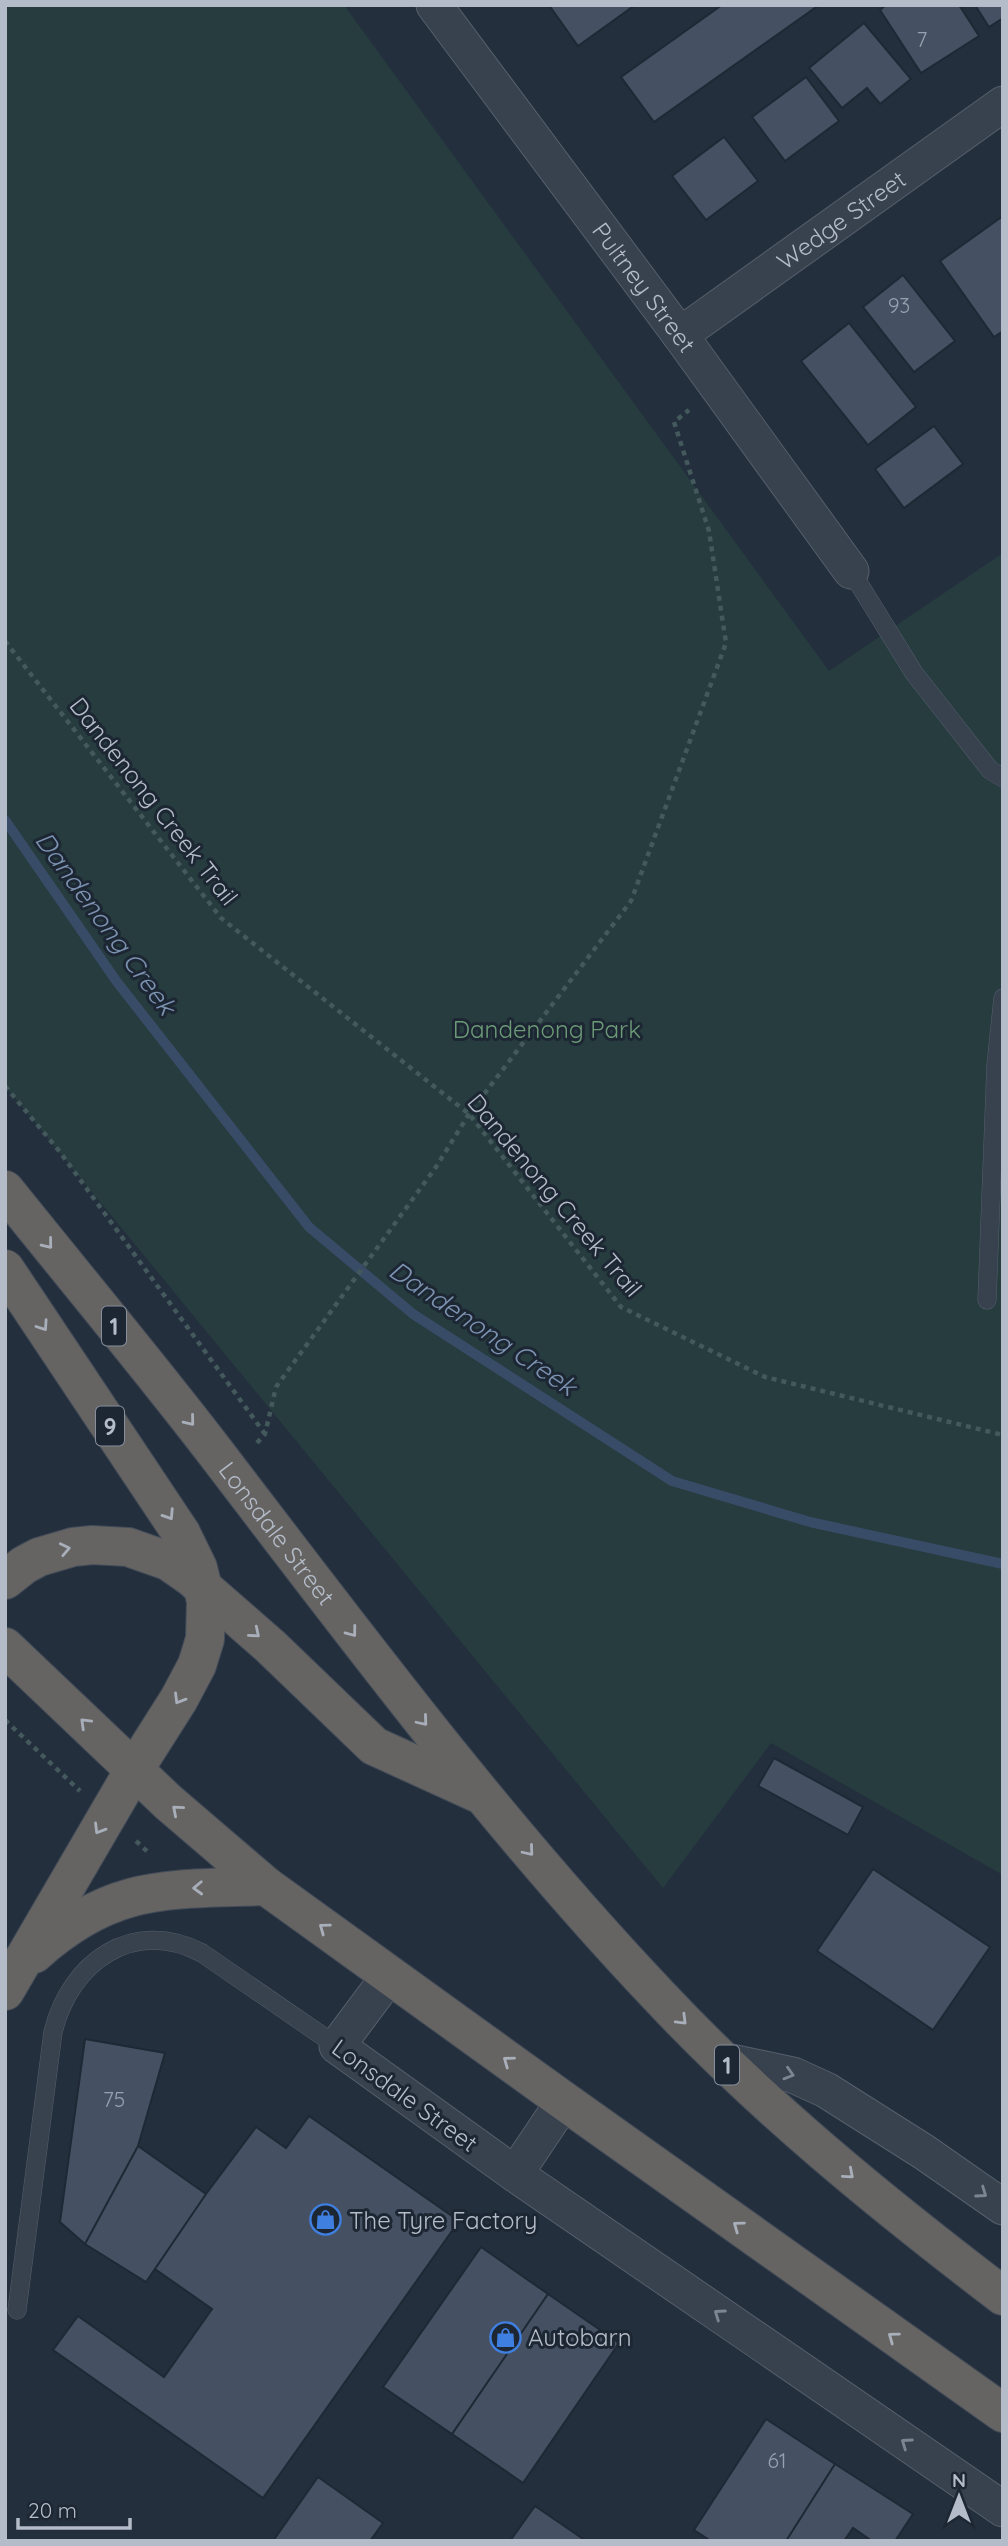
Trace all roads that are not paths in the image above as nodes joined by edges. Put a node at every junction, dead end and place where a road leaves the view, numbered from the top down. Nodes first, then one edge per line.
1 (434, 5) edge
2 (1003, 104) edge
3 (680, 335) junction
4 (851, 571) joint
5 (1003, 778) edge
6 (1003, 998) edge
7 (5, 1190) edge
8 (5, 1269) edge
9 (987, 1300) dead end
10 (5, 1580) edge
11 (204, 1588) junction
12 (5, 1647) edge
13 (134, 1770) junction
14 (486, 1798) junction
15 (266, 1886) junction
16 (390, 1975) junction
17 (10, 1981) edge
18 (337, 2046) junction
19 (722, 2060) junction
20 (564, 2101) junction
21 (515, 2174) junction
22 (1003, 2207) edge
23 (1003, 2296) edge
24 (17, 2310) dead end
25 (1003, 2413) edge
26 (1003, 2509) edge

1 - 3 street, Pultney Street
2 - 3 street, Wedge Street
3 - 4 street, Pultney Street
4 - 5 lane
6 - 9 lane
7 -> 14 highway, Lonsdale Street / 1
8 -> 11 highway, 9
10 -> 11 highway
11 -> 13 highway, 9
11 -> 14 highway
13 -> 12 highway
15 -> 13 highway
13 -> 17 highway, 9
14 -> 19 highway, Lonsdale Street / 1
16 -> 15 highway
15 -> 17 highway
16 - 18 street
20 -> 16 highway
18 - 21 street, Lonsdale Street
18 - 24 lane, Lonsdale Street
19 -> 22 street
19 -> 23 highway, Lonsdale Street / 1
20 - 21 street
25 -> 20 highway
26 -> 21 street, Lonsdale Street

